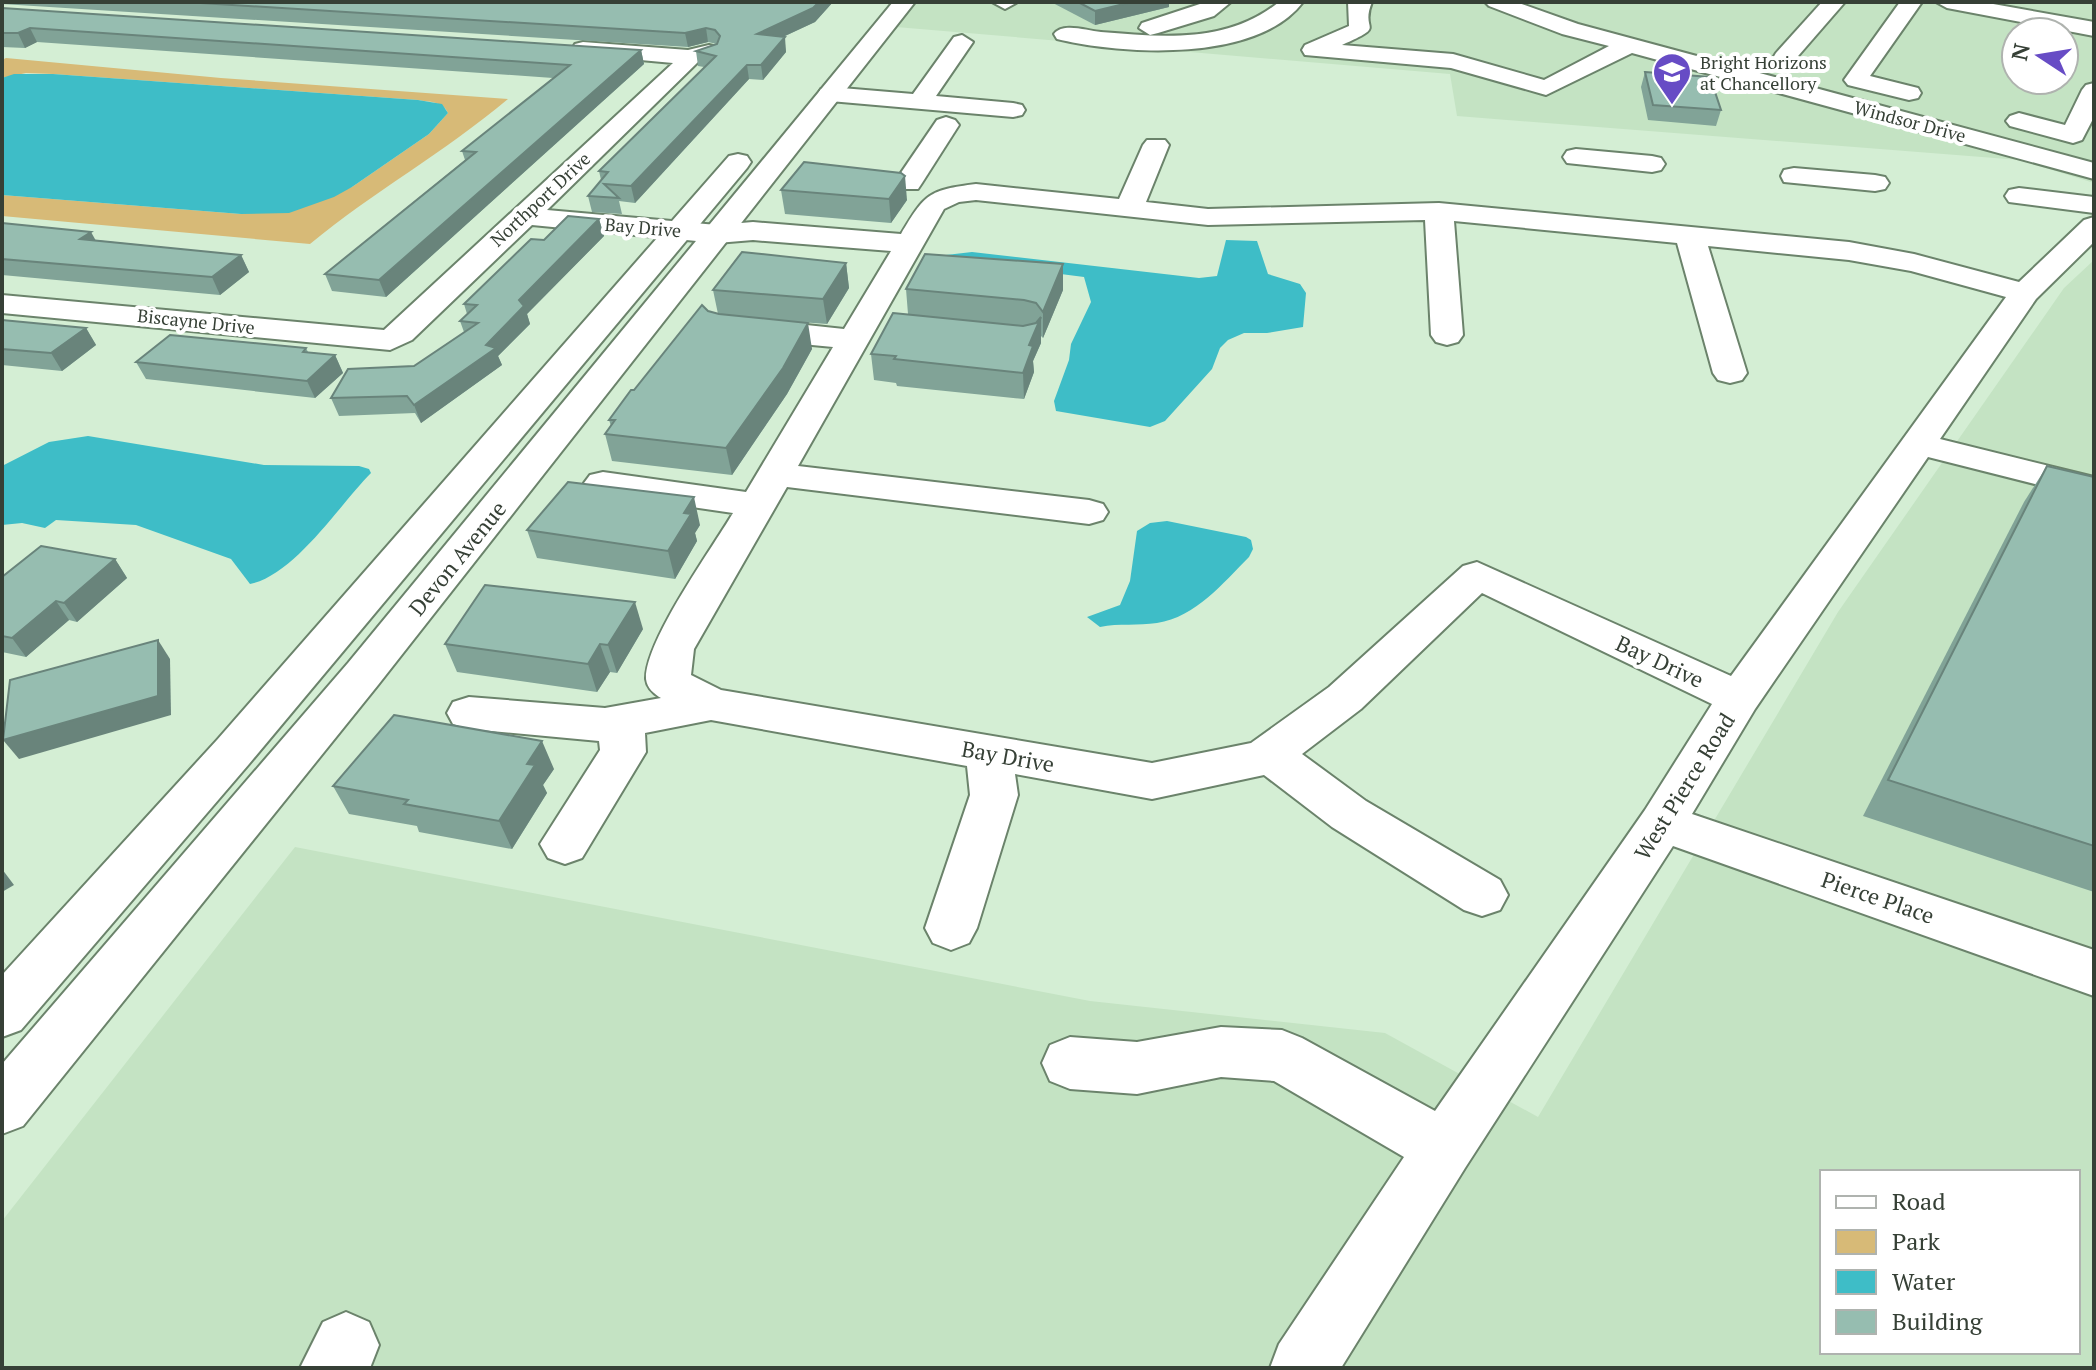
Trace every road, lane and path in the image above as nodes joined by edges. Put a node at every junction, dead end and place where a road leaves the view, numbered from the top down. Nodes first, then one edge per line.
1 (904, 2) edge
2 (1220, 2) edge
3 (1292, 2) edge
4 (1361, 2) edge
5 (1496, 2) edge
6 (1834, 2) edge
7 (1911, 2) edge
8 (1947, 2) edge
9 (2023, 16) edge
10 (1065, 34) dead end
11 (1114, 40) junction
12 (962, 42) dead end
13 (1629, 45) junction
14 (554, 47) edge
15 (1761, 53) dead end
16 (1784, 58) junction
17 (1546, 88) junction
18 (1759, 88) junction
19 (2094, 90) edge
20 (830, 94) junction
21 (1932, 99) dead end
22 (920, 102) junction
23 (1506, 102) dead end
24 (1960, 106) dead end
25 (1013, 110) dead end
26 (1990, 114) dead end
27 (946, 125) dead end
28 (1935, 128) junction
29 (1875, 134) dead end
30 (756, 140) dead end
31 (1156, 145) dead end
32 (1576, 157) dead end
33 (1652, 164) dead end
34 (2094, 171) edge
35 (1794, 176) dead end
36 (878, 180) edge
37 (1875, 183) dead end
38 (921, 193) junction
39 (2019, 196) dead end
40 (2094, 205) edge
41 (1129, 209) junction
42 (1439, 211) junction
43 (521, 217) junction
44 (2094, 226) edge
45 (699, 232) junction
46 (1690, 236) junction
47 (905, 253) junction
48 (2025, 293) junction
49 (2, 304) edge
50 (725, 327) edge
51 (870, 329) junction
52 (1447, 335) dead end
53 (392, 346) joint
54 (1730, 373) dead end
55 (1918, 444) junction
56 (2094, 463) edge
57 (2051, 477) junction
58 (603, 483) edge
59 (2094, 488) edge
60 (766, 490) junction
61 (1089, 512) dead end
62 (1739, 698) junction
63 (711, 704) junction
64 (469, 713) dead end
65 (621, 722) junction
66 (989, 752) junction
67 (1269, 754) junction
68 (1662, 823) junction
69 (565, 844) dead end
70 (1482, 895) dead end
71 (951, 928) dead end
72 (2094, 973) edge
73 (2, 1013) edge
74 (1070, 1063) dead end
75 (2, 1107) edge
76 (1444, 1148) junction
77 (1303, 1368) edge

1 - 20 street, Devon Avenue
2 - 11 street
3 - 11 street
4 - 17 street
5 - 13 street, Windsor Drive
6 - 16 street
7 - 21 street
8 - 9 street
10 - 11 street
12 - 22 street
13 - 17 street
13 - 18 street, Windsor Drive
14 - 43 street, Northport Drive
15 - 16 street
16 - 18 street
17 - 23 street
18 - 28 street, Windsor Drive
19 - 26 street
20 - 22 street
20 - 45 street, Devon Avenue
22 - 25 street
24 - 28 street
27 - 38 street, Bay Drive
28 - 29 street
28 - 34 street, Windsor Drive
30 - 45 street, Devon Avenue
31 - 41 street
32 - 33 street
35 - 37 street
36 - 38 street
38 - 41 street
38 - 47 street, Bay Drive
39 - 40 street
41 - 42 street
42 - 46 street
42 - 52 street
43 - 45 street, Bay Drive
43 - 53 street, Northport Drive
44 - 48 street, West Pierce Road
45 - 47 street, Bay Drive
45 - 73 street, Devon Avenue
45 - 75 street, Devon Avenue
46 - 48 street
46 - 54 street
47 - 51 street, Bay Drive
48 - 55 street, West Pierce Road
49 - 53 street, Biscayne Drive
50 - 51 street
51 - 60 street, Bay Drive
55 - 57 street
55 - 62 street, West Pierce Road
56 - 57 street
57 - 59 street
58 - 60 street
60 - 61 street
60 - 63 street, Bay Drive
62 - 67 street, Bay Drive
62 - 68 street, West Pierce Road
63 - 65 street
63 - 66 street, Bay Drive
64 - 65 street
65 - 69 street
66 - 67 street, Bay Drive
66 - 71 street
67 - 70 street
68 - 72 street, Pierce Place
68 - 76 street, West Pierce Road
74 - 76 street
76 - 77 street, West Pierce Road

